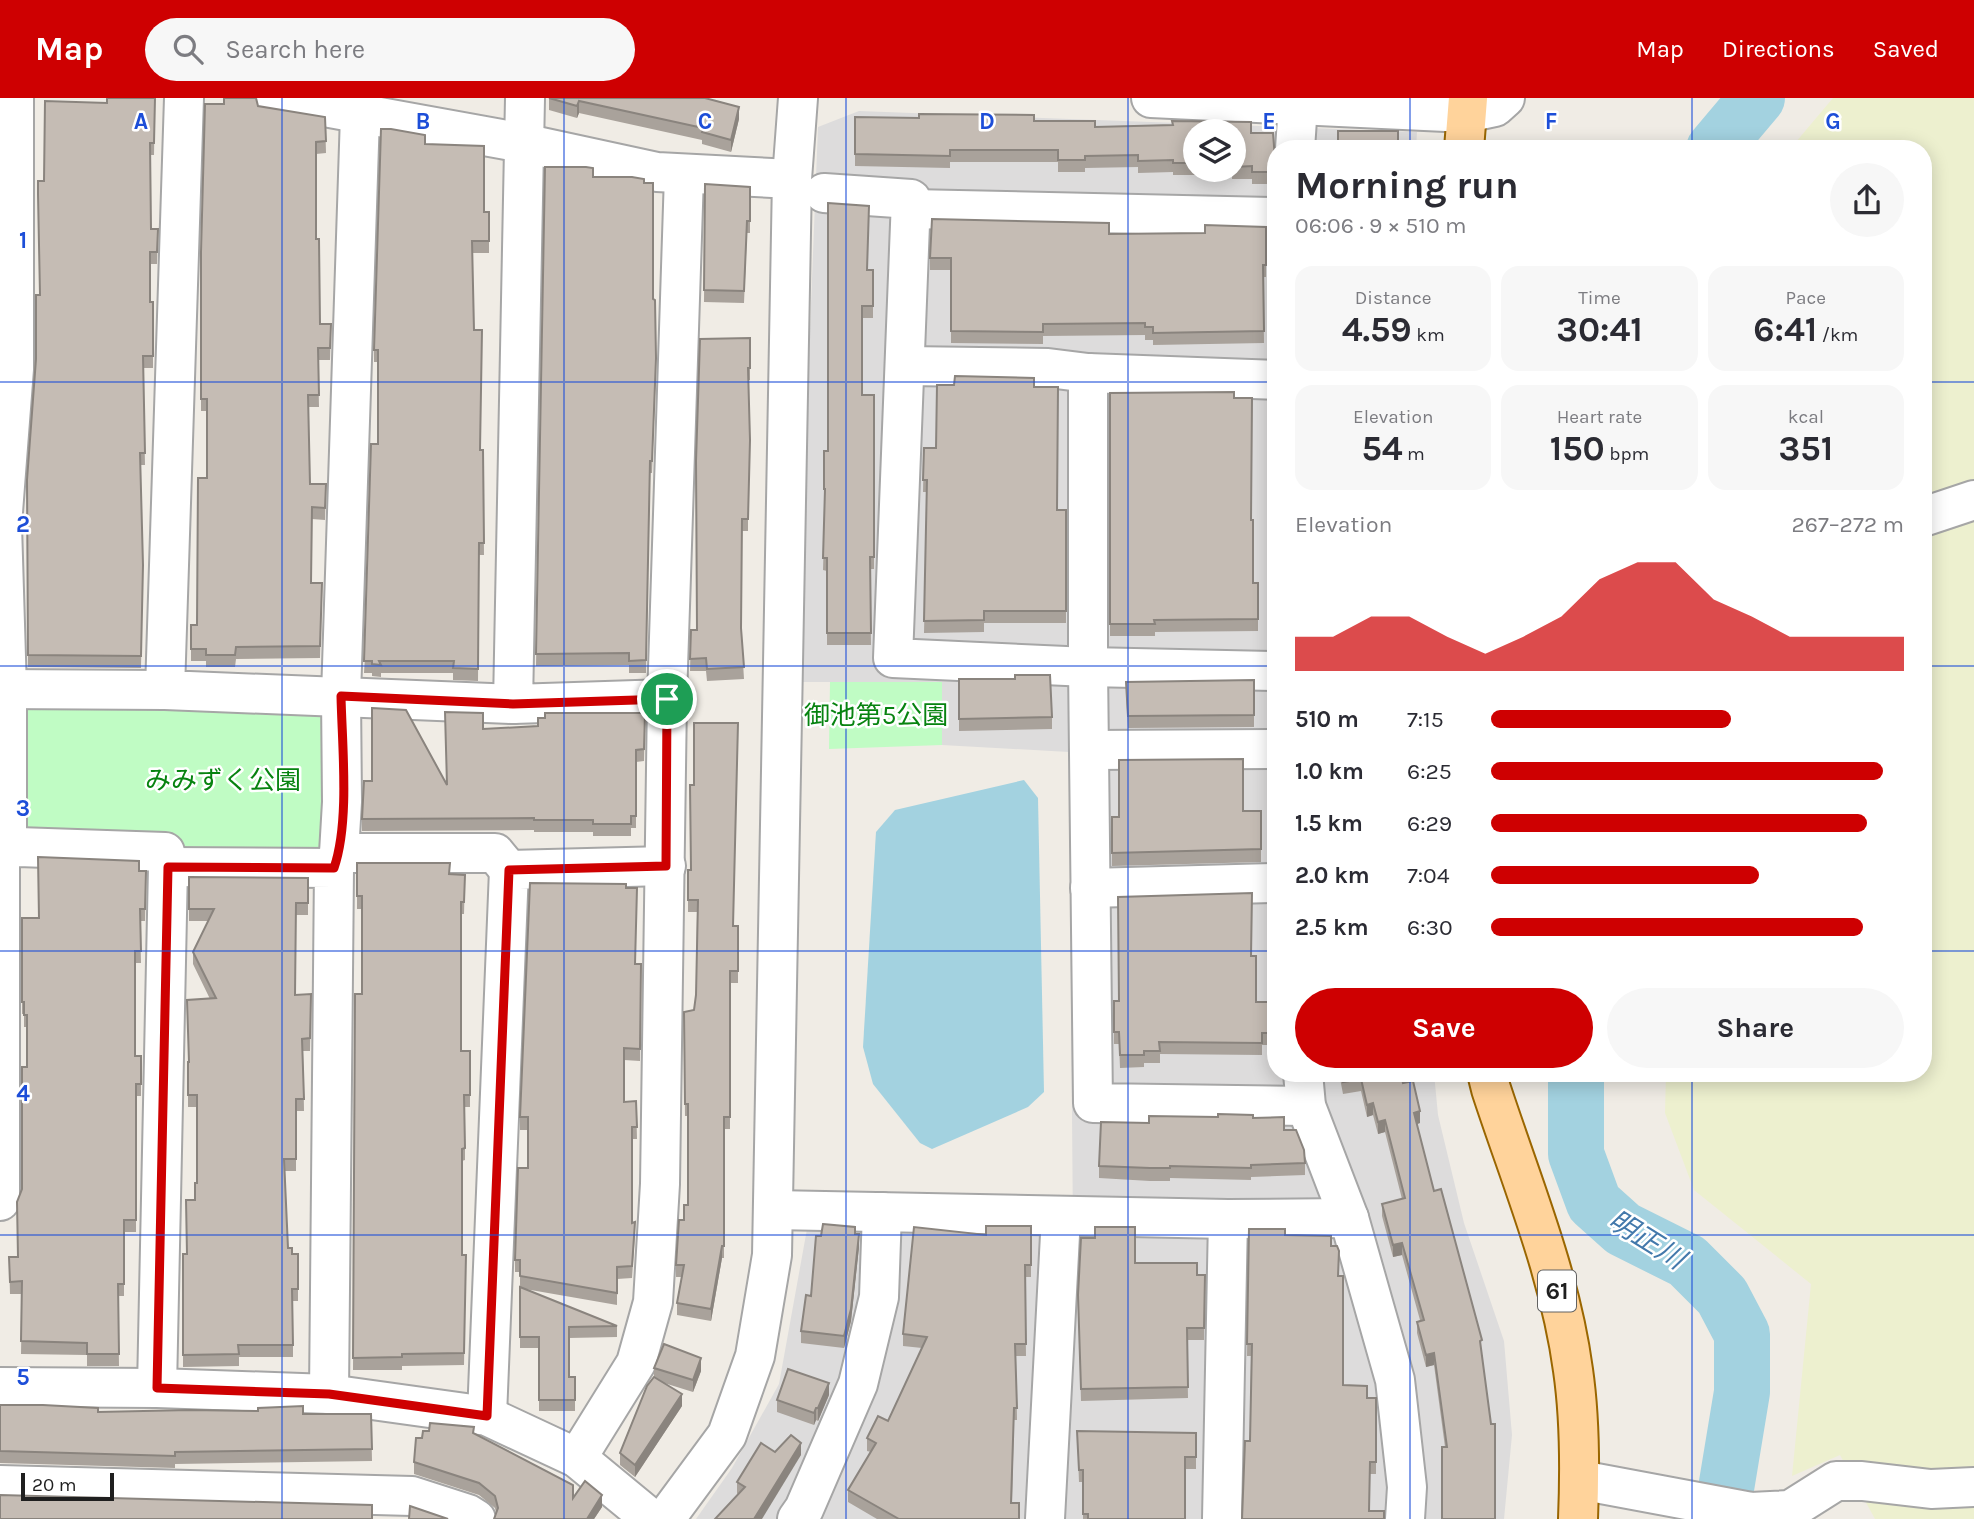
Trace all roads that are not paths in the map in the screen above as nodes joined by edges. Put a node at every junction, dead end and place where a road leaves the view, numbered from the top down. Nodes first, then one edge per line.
1 (184, 98) edge
2 (275, 98) edge
3 (525, 98) edge
4 (798, 98) edge
5 (1151, 98) edge
6 (1505, 98) edge
7 (18, 100) edge
8 (1298, 104) junction
9 (360, 115) junction
10 (1466, 120) edge
11 (1296, 140) edge
12 (523, 143) junction
13 (684, 175) junction
14 (808, 186) junction
15 (911, 209) junction
16 (1267, 217) edge
17 (905, 366) junction
18 (7, 368) edge
19 (1088, 373) junction
20 (1267, 380) edge
21 (1974, 500) edge
22 (1932, 514) edge
23 (1, 525) edge
24 (1088, 667) junction
25 (1267, 671) edge
26 (3, 690) edge
27 (165, 690) junction
28 (341, 696) junction
29 (667, 699) junction
30 (513, 704) junction
31 (1267, 749) edge
32 (1089, 750) junction
33 (2, 856) edge
34 (337, 861) junction
35 (666, 866) junction
36 (168, 867) junction
37 (509, 870) junction
38 (1267, 883) edge
39 (1090, 888) junction
40 (1489, 1082) edge
41 (1305, 1090) edge
42 (0, 1179) edge
43 (0, 1201) edge
44 (773, 1210) junction
45 (882, 1212) junction
46 (1061, 1216) junction
47 (1349, 1218) junction
48 (1228, 1219) junction
49 (0, 1387) edge
50 (157, 1388) junction
51 (329, 1394) junction
52 (487, 1416) junction
53 (577, 1458) junction
54 (1580, 1480) junction
55 (0, 1485) edge
56 (1974, 1487) edge
57 (806, 1516) edge
58 (476, 1519) edge
59 (651, 1519) edge
60 (665, 1519) edge
61 (1045, 1519) edge
62 (1222, 1519) edge
63 (1405, 1519) edge
64 (1578, 1519) edge

1 - 27 street
2 - 9 street
3 - 12 street
4 - 14 street
5 - 8 street
6 - 10 street
7 - 18 street
8 - 10 street
8 - 11 street
9 - 12 street
9 - 28 street
12 - 13 street
12 - 30 street
13 - 14 street
13 - 29 street
14 - 15 street
14 - 44 street
15 - 16 street
15 - 17 street
17 - 19 street
17 - 24 street
18 - 23 street
19 - 20 street
19 - 24 street
21 - 22 street
23 - 26 street
24 - 25 street
24 - 32 street
26 - 27 street
26 - 33 street
27 - 28 street
28 - 30 street
28 - 34 street
29 - 30 street
29 - 35 street
31 - 32 street
32 - 39 street
33 - 36 street
33 - 42 street
34 - 36 street
34 - 37 street
34 - 51 street
35 - 37 street
35 - 53 street
36 - 50 street
37 - 52 street
38 - 39 street
39 - 41 street
40 - 54 main road, 61
41 - 47 street
42 - 43 street
44 - 45 street
44 - 60 street
45 - 46 street
45 - 57 street
46 - 48 street
46 - 61 street
47 - 48 street
47 - 63 street
48 - 62 street
49 - 50 street
50 - 51 street
51 - 52 street
52 - 53 street
53 - 59 street
54 - 56 street
54 - 64 main road, 61
55 - 58 street

